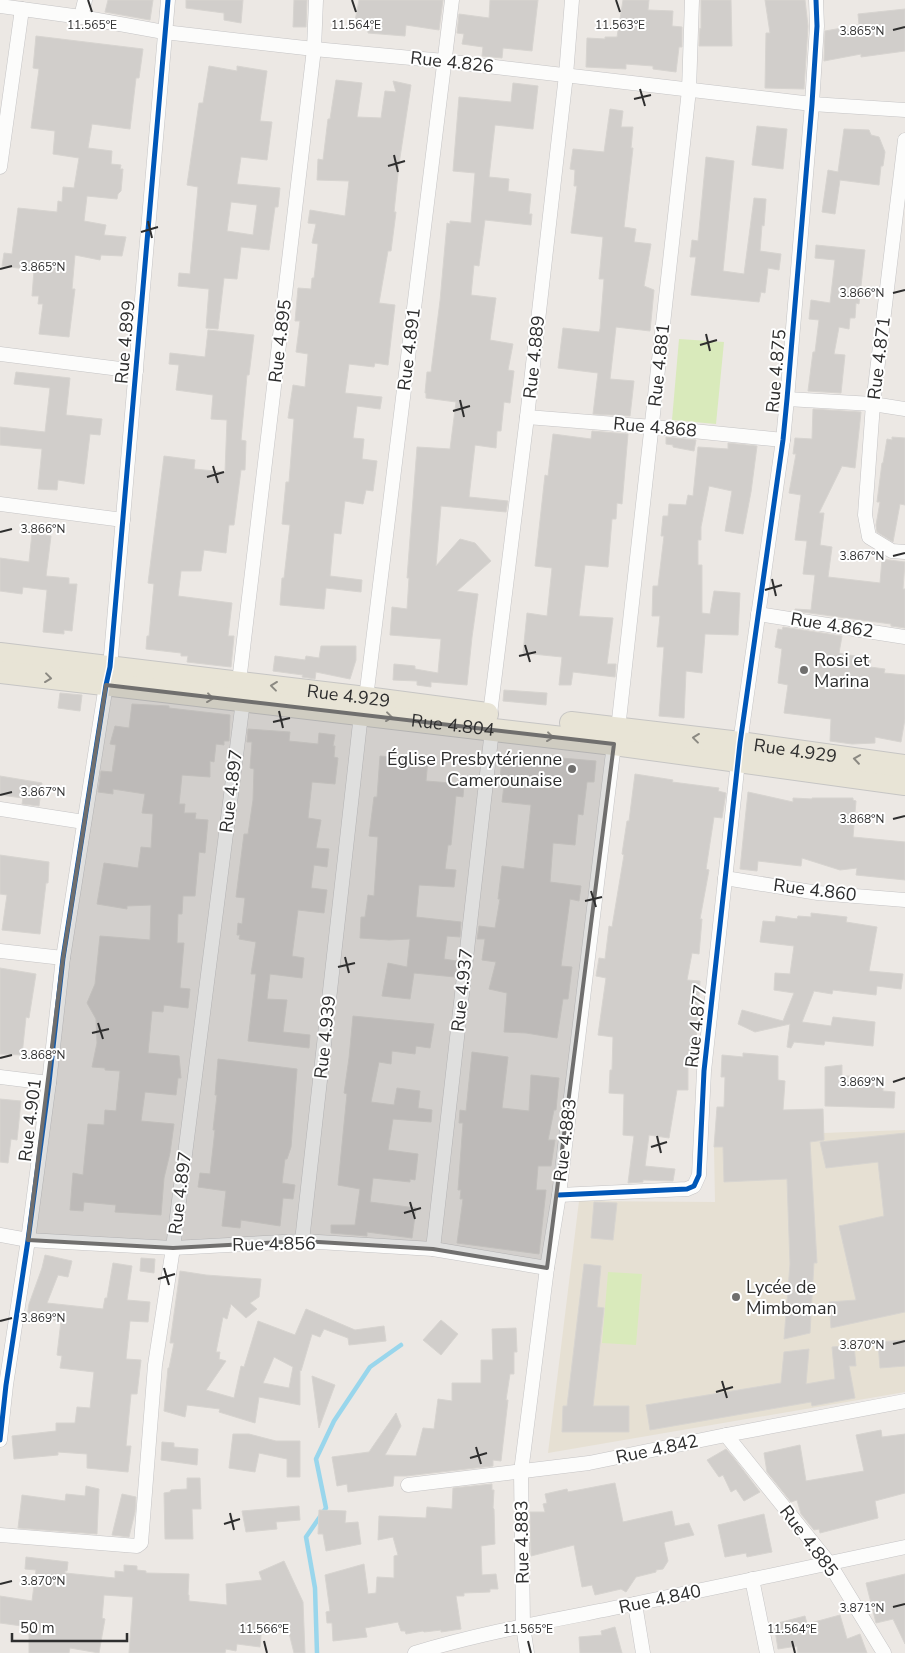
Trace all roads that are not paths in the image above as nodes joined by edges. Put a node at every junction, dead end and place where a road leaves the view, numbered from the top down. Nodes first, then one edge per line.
1 (85, 0) edge
2 (168, 0) edge
3 (316, 0) edge
4 (452, 0) edge
5 (572, 0) edge
6 (692, 0) edge
7 (816, 0) edge
8 (0, 6) edge
9 (22, 9) junction
10 (81, 17) junction
11 (164, 32) junction
12 (314, 49) junction
13 (444, 61) junction
14 (566, 75) junction
15 (689, 90) junction
16 (812, 104) junction
17 (905, 110) edge
18 (905, 140) edge
19 (0, 168) edge
20 (0, 354) edge
21 (136, 371) junction
22 (787, 399) junction
23 (873, 404) junction
24 (905, 408) edge
25 (527, 416) junction
26 (652, 426) junction
27 (783, 440) junction
28 (0, 504) edge
29 (123, 520) junction
30 (905, 552) edge
31 (758, 614) junction
32 (905, 637) edge
33 (0, 654) edge
34 (0, 672) edge
35 (108, 676) junction
36 (241, 692) junction
37 (364, 706) junction
38 (491, 722) junction
39 (616, 736) junction
40 (739, 752) junction
41 (905, 766) edge
42 (905, 784) edge
43 (0, 808) edge
44 (84, 822) junction
45 (726, 878) junction
46 (905, 900) edge
47 (0, 951) edge
48 (62, 958) junction
49 (0, 1078) edge
50 (49, 1083) junction
51 (559, 1195) junction
52 (0, 1235) edge
53 (28, 1240) junction
54 (302, 1242) junction
55 (173, 1248) junction
56 (433, 1249) junction
57 (547, 1268) junction
58 (3, 1385) edge
59 (905, 1401) edge
60 (726, 1434) junction
61 (0, 1440) edge
62 (521, 1472) junction
63 (408, 1485) dead end
64 (0, 1536) edge
65 (905, 1547) edge
66 (829, 1563) junction
67 (752, 1579) junction
68 (635, 1604) junction
69 (523, 1626) junction
70 (415, 1653) edge
71 (527, 1653) edge
72 (644, 1653) edge
73 (767, 1653) edge
74 (884, 1653) edge

1 - 10 street
2 - 11 street, Rue 4.899
3 - 12 street, Rue 4.895
4 - 13 street, Rue 4.891
5 - 14 street, Rue 4.889
6 - 15 street, Rue 4.881
7 - 16 street, Rue 4.875
8 - 9 street, Rue 4.826
9 - 10 street, Rue 4.826
9 - 19 street
10 - 11 street, Rue 4.826
11 - 12 street, Rue 4.826
11 - 21 street, Rue 4.899
12 - 13 street, Rue 4.826
12 - 36 street, Rue 4.895
13 - 14 street, Rue 4.826
13 - 37 street, Rue 4.891
14 - 15 street, Rue 4.826
14 - 25 street, Rue 4.889
15 - 16 street, Rue 4.826
15 - 26 street, Rue 4.881
16 - 17 street, Rue 4.826
16 - 22 street, Rue 4.875
18 - 23 street, Rue 4.871
20 - 21 street
21 - 29 street, Rue 4.899
22 - 23 street
22 - 27 street, Rue 4.875
23 - 24 street
23 - 30 street, Rue 4.871
25 - 26 street, Rue 4.868
25 - 38 street, Rue 4.889
26 - 27 street, Rue 4.868
26 - 39 street, Rue 4.881
27 - 31 street, Rue 4.875
28 - 29 street
29 - 35 street, Rue 4.899
31 - 32 street, Rue 4.862
31 - 40 street, Rue 4.875
33 - 35 main road
34 -> 35 main road, Rue 4.804
35 - 36 main road, Rue 4.804
35 - 44 street, Rue 4.901
36 - 37 main road, Rue 4.804
36 - 55 street, Rue 4.897
37 - 38 main road, Rue 4.804
37 - 54 street, Rue 4.939
38 - 39 main road, Rue 4.804
38 - 56 street, Rue 4.937
39 - 40 main road, Rue 4.804
39 - 51 street, Rue 4.883
41 -> 40 main road, Rue 4.929
40 - 42 main road, Rue 4.804
40 - 45 street, Rue 4.877
43 - 44 street
44 - 48 street, Rue 4.901
45 - 46 street, Rue 4.860
45 - 51 street, Rue 4.877
47 - 48 street
48 - 50 street, Rue 4.901
49 - 50 street
50 - 53 street, Rue 4.901
51 - 57 street, Rue 4.883
52 - 53 street, Rue 4.856
53 - 55 street, Rue 4.856
53 - 58 street, Rue 4.901
54 - 55 street, Rue 4.856
54 - 56 street, Rue 4.856
55 - 64 street, Rue 4.897
56 - 57 street, Rue 4.856
57 - 62 street, Rue 4.883
58 - 61 street, Rue 4.901
59 - 60 street, Rue 4.842
60 - 62 street, Rue 4.842
60 - 66 street, Rue 4.885
62 - 63 street, Rue 4.842
62 - 69 street, Rue 4.883
65 - 66 street, Rue 4.840
66 - 67 street, Rue 4.840
66 - 74 street, Rue 4.885
67 - 68 street, Rue 4.840
67 - 73 street
68 - 69 street, Rue 4.840
68 - 72 street
69 - 70 street, Rue 4.840
69 - 71 street, Rue 4.883

